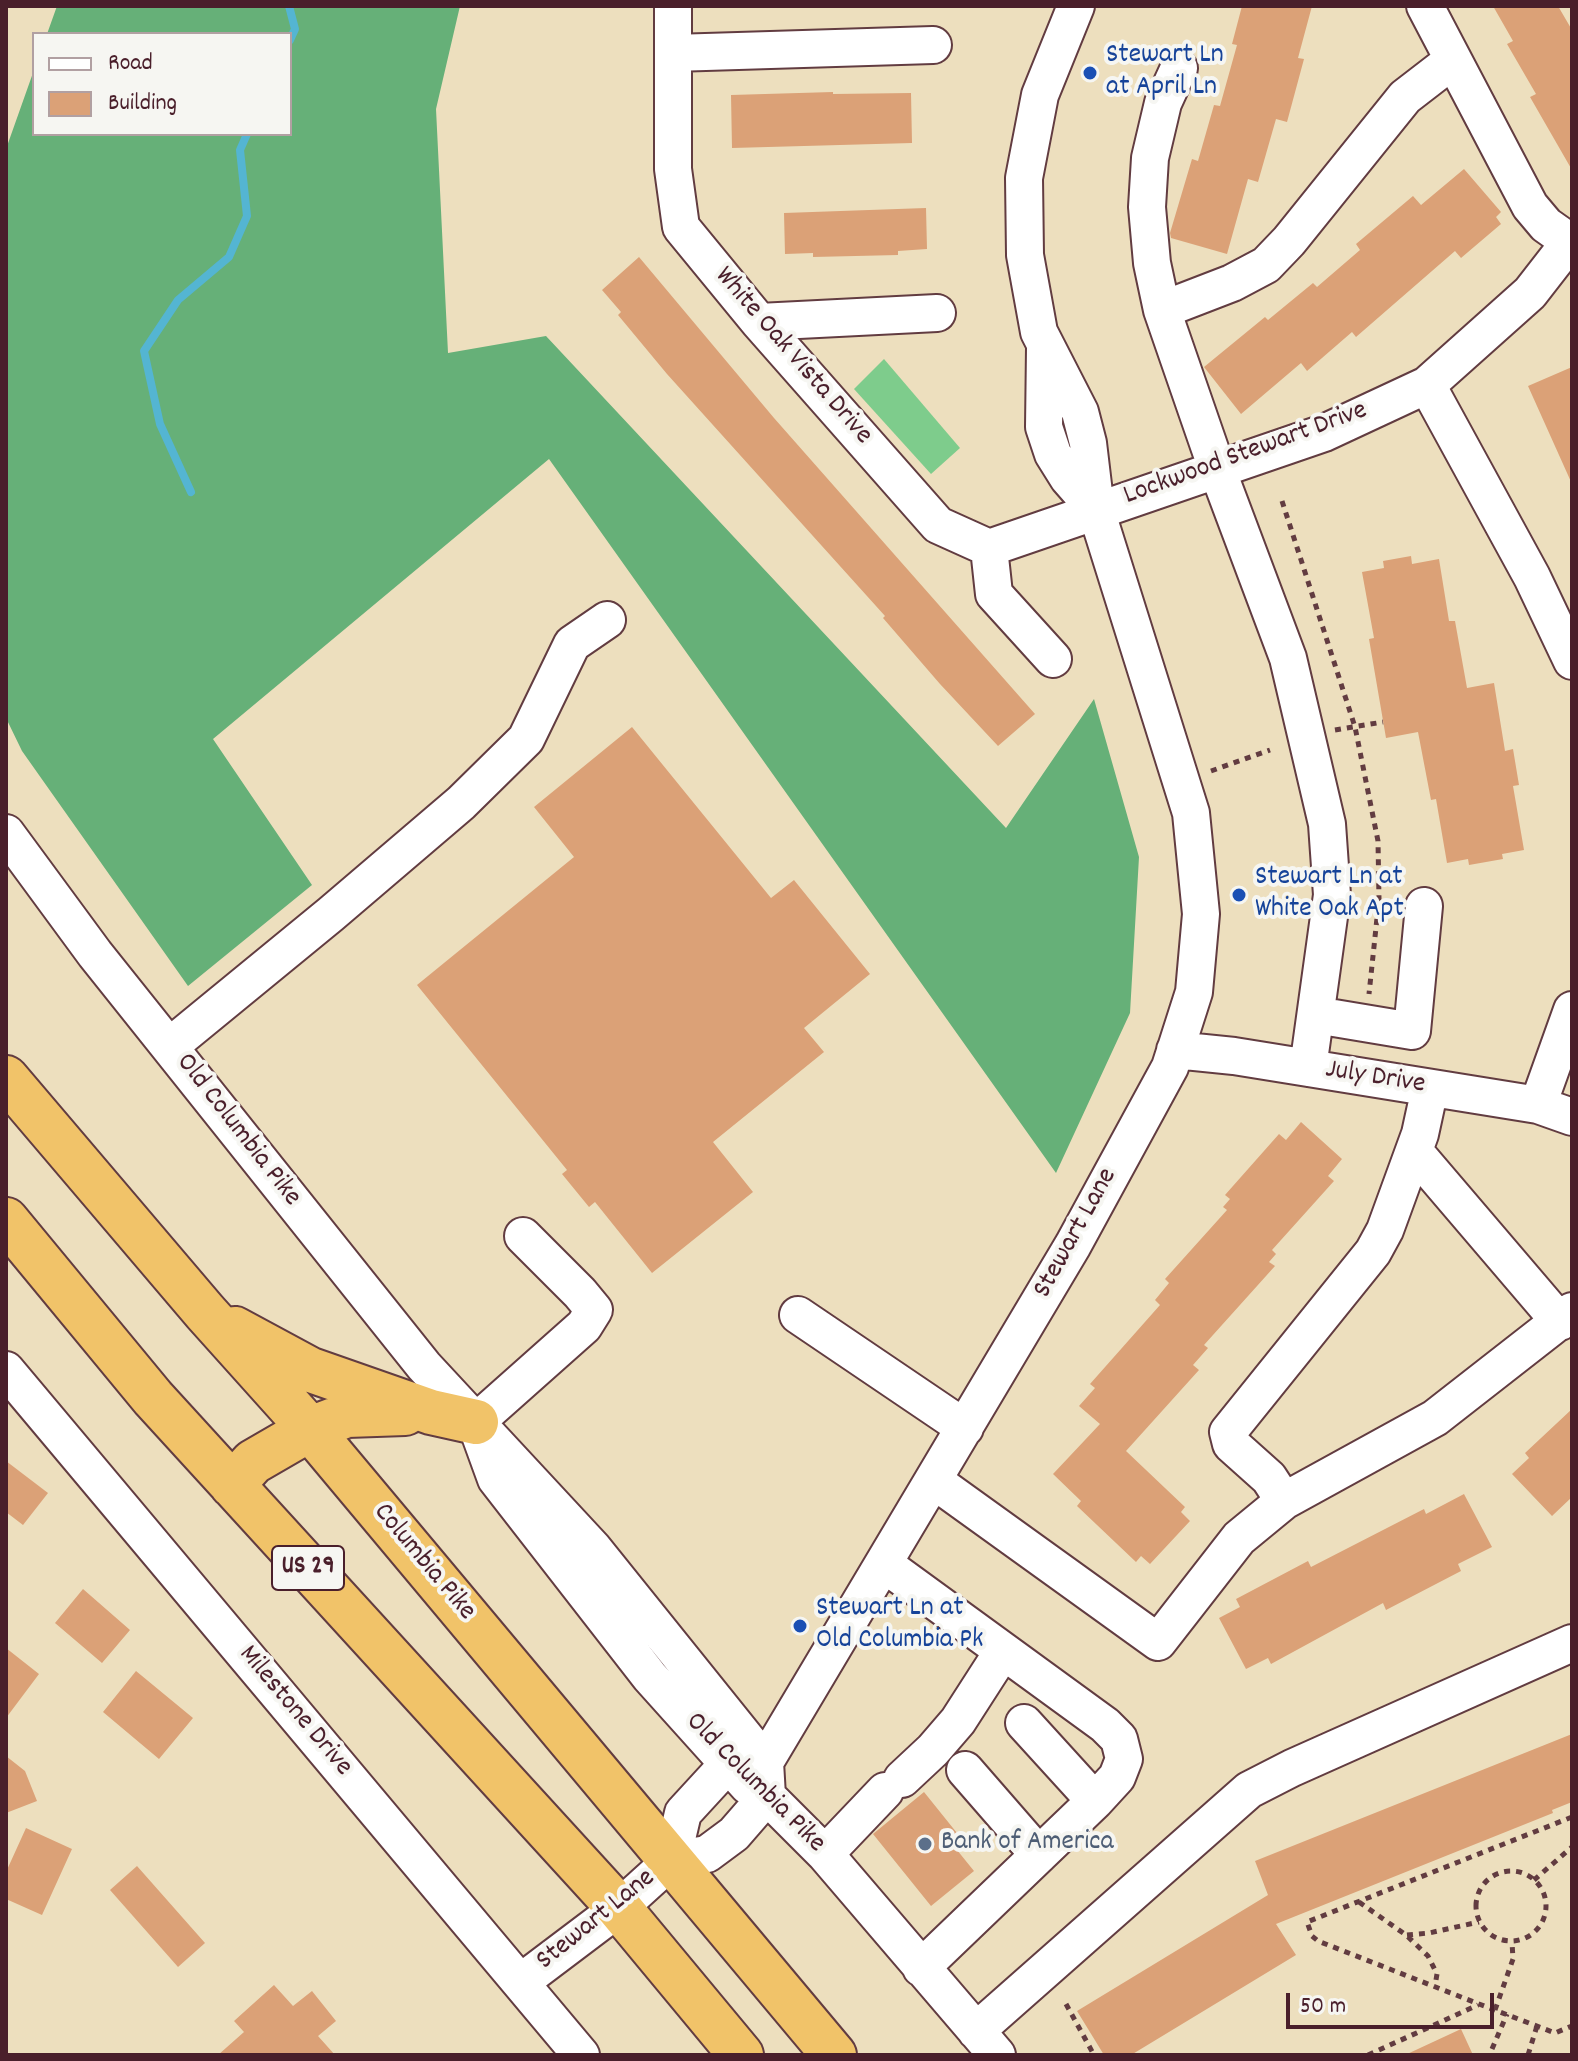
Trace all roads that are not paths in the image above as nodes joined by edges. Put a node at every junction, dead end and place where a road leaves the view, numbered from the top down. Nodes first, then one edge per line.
1 (673, 6) edge
2 (1076, 6) edge
3 (1425, 6) edge
4 (933, 45) dead end
5 (673, 53) junction
6 (1453, 60) junction
7 (1179, 68) dead end
8 (1571, 241) edge
9 (1162, 310) junction
10 (937, 313) dead end
11 (759, 322) junction
12 (1427, 385) junction
13 (1217, 469) junction
14 (1096, 510) junction
15 (989, 548) junction
16 (607, 620) dead end
17 (1053, 659) dead end
18 (1572, 661) edge
19 (6, 833) edge
20 (1424, 906) dead end
21 (1572, 1010) edge
22 (1316, 1015) junction
23 (170, 1046) junction
24 (1175, 1050) junction
25 (1308, 1068) junction
26 (6, 1078) edge
27 (1430, 1088) junction
28 (1538, 1105) junction
29 (1572, 1117) edge
30 (1414, 1151) junction
31 (6, 1220) edge
32 (523, 1236) dead end
33 (205, 1312) junction
34 (798, 1315) dead end
35 (1566, 1316) edge
36 (8, 1378) edge
37 (431, 1412) junction
38 (476, 1422) junction
39 (965, 1428) junction
40 (310, 1429) junction
41 (933, 1480) junction
42 (232, 1485) junction
43 (1284, 1501) junction
44 (884, 1564) junction
45 (1572, 1643) edge
46 (1003, 1651) junction
47 (1024, 1723) dead end
48 (728, 1764) junction
49 (965, 1770) dead end
50 (766, 1779) junction
51 (1095, 1801) junction
52 (825, 1854) junction
53 (1039, 1855) junction
54 (672, 1860) junction
55 (619, 1908) junction
56 (921, 1968) junction
57 (521, 1982) junction
58 (987, 2043) edge
59 (581, 2055) edge
60 (741, 2055) edge
61 (834, 2055) edge

1 - 5 street, White Oak Vista Drive
2 - 14 street, Stewart Lane
3 - 6 street
4 - 5 street
5 - 11 street, White Oak Vista Drive
6 - 8 street
6 - 9 street
7 - 9 street
8 - 12 street, Lockwood Stewart Drive
9 - 13 street
10 - 11 street
11 - 15 street, White Oak Vista Drive
12 - 13 street, Lockwood Stewart Drive
12 - 18 street
13 - 14 street, Lockwood Stewart Drive
13 - 22 street
14 - 15 street
14 - 24 street, Stewart Lane
15 - 17 street
16 - 23 street
19 - 23 street, Old Columbia Pike
20 - 22 street
21 - 28 street
22 - 25 street
23 - 38 street, Old Columbia Pike
24 - 25 street, July Drive
24 - 39 street, Stewart Lane
25 - 27 street, July Drive
26 - 33 highway, Columbia Pike
27 - 28 street, July Drive
27 - 30 street
28 - 29 street, July Drive
30 - 35 street
30 - 43 street
31 - 42 highway, US 29
32 - 38 street
33 - 37 highway
33 - 40 highway, Columbia Pike
34 - 39 street
35 - 43 street
36 - 57 street, Milestone Drive
37 - 38 highway
37 - 40 highway
38 - 48 street, Old Columbia Pike
38 - 50 street, Old Columbia Pike
39 - 41 street, Stewart Lane
40 - 42 highway
40 - 54 highway, Columbia Pike
41 - 43 street
41 - 44 street, Stewart Lane
42 - 55 highway, US 29
44 - 46 street
44 - 50 street, Stewart Lane
45 - 58 street
46 - 51 street
46 - 52 street
47 - 51 street
48 - 50 street, Old Columbia Pike
48 - 54 street, Stewart Lane
49 - 53 street
50 - 52 street, Old Columbia Pike
50 - 54 street, Stewart Lane
51 - 53 street
52 - 56 street, Old Columbia Pike
53 - 56 street
54 - 55 street, Stewart Lane
54 - 61 highway, Columbia Pike
55 - 57 street, Stewart Lane
55 - 60 highway, US 29
56 - 58 street, Old Columbia Pike
57 - 59 street, Milestone Drive

